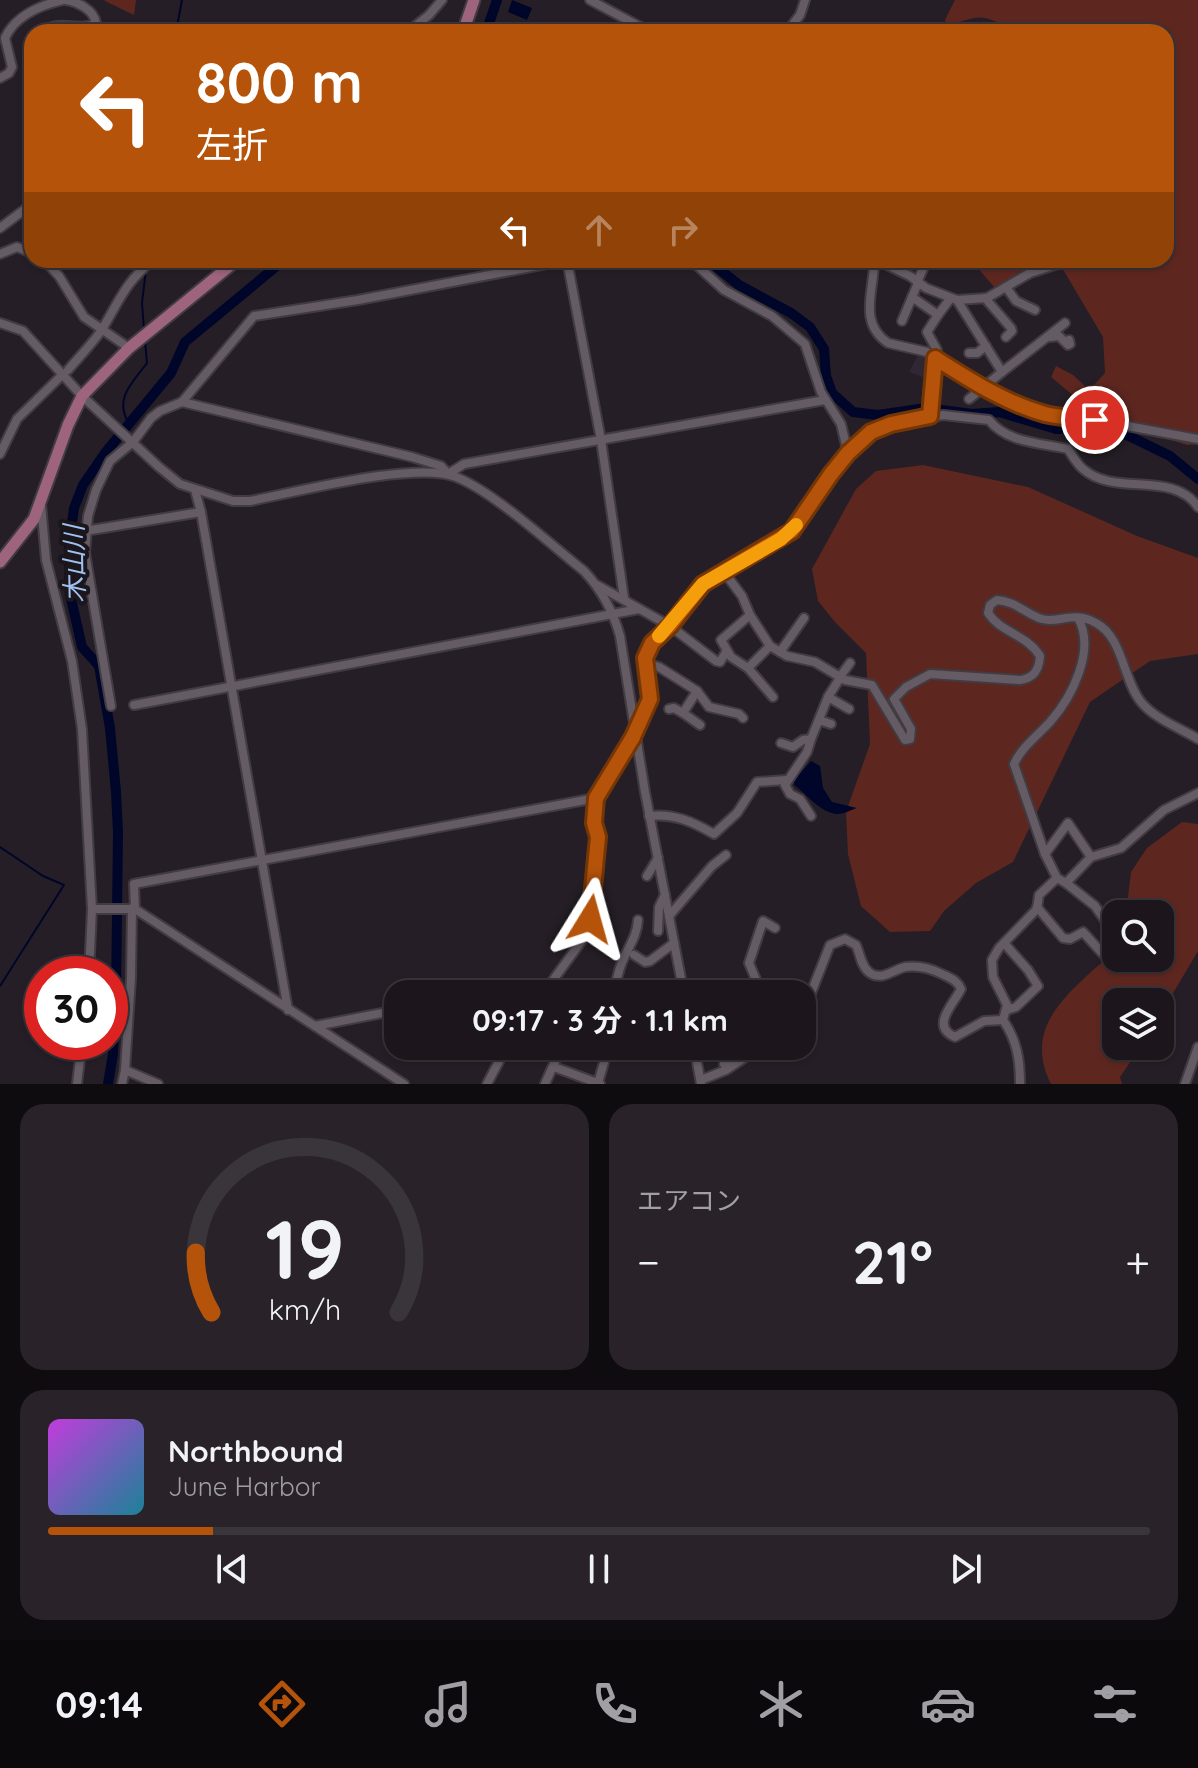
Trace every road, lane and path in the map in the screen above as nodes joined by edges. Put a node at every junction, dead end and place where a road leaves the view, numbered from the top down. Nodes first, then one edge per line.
1 (64, 0) edge
2 (442, 0) edge
3 (474, 0) edge
4 (590, 0) edge
5 (805, 0) edge
6 (93, 24) edge
7 (418, 24) edge
8 (466, 24) edge
9 (635, 24) edge
10 (793, 24) edge
11 (0, 78) edge
12 (24, 210) edge
13 (0, 228) edge
14 (24, 250) edge
15 (0, 254) edge
16 (52, 268) edge
17 (142, 268) edge
18 (227, 268) edge
19 (525, 268) edge
20 (569, 268) edge
21 (701, 268) edge
22 (874, 268) edge
23 (892, 268) edge
24 (923, 268) edge
25 (1046, 268) edge
26 (917, 282) junction
27 (1006, 287) junction
28 (908, 295) junction
29 (985, 298) junction
30 (954, 299) junction
31 (1035, 310) dead end
32 (938, 315) junction
33 (902, 321) dead end
34 (0, 323) edge
35 (1065, 323) dead end
36 (102, 328) junction
37 (1006, 337) dead end
38 (1045, 338) junction
39 (1069, 340) dead end
40 (986, 346) junction
41 (129, 348) junction
42 (969, 353) dead end
43 (935, 358) junction
44 (68, 370) dead end
45 (1002, 372) junction
46 (60, 377) dead end
47 (983, 388) junction
48 (87, 399) junction
49 (969, 399) dead end
50 (825, 400) junction
51 (182, 402) junction
52 (930, 416) junction
53 (1198, 439) edge
54 (601, 440) junction
55 (131, 441) junction
56 (848, 453) junction
57 (0, 454) edge
58 (448, 474) junction
59 (195, 490) junction
60 (41, 504) junction
61 (1198, 507) edge
62 (201, 512) junction
63 (91, 530) dead end
64 (0, 562) edge
65 (724, 572) junction
66 (597, 585) junction
67 (624, 598) junction
68 (639, 609) junction
69 (614, 614) junction
70 (750, 615) junction
71 (804, 618) dead end
72 (1078, 618) junction
73 (670, 626) junction
74 (770, 646) junction
75 (726, 652) junction
76 (780, 652) junction
77 (645, 663) junction
78 (850, 663) dead end
79 (748, 668) junction
80 (840, 678) junction
81 (231, 687) junction
82 (697, 691) junction
83 (773, 697) dead end
84 (828, 697) junction
85 (134, 705) dead end
86 (111, 706) dead end
87 (669, 709) dead end
88 (849, 709) dead end
89 (683, 713) junction
90 (743, 718) dead end
91 (819, 720) junction
92 (831, 724) dead end
93 (700, 725) dead end
94 (636, 727) junction
95 (811, 739) junction
96 (1198, 739) edge
97 (781, 743) dead end
98 (786, 780) junction
99 (1198, 793) edge
100 (596, 798) junction
101 (649, 816) junction
102 (811, 816) dead end
103 (1045, 854) junction
104 (726, 855) dead end
105 (1091, 857) junction
106 (658, 858) junction
107 (262, 859) junction
108 (647, 876) dead end
109 (1057, 878) junction
110 (1066, 883) junction
111 (665, 895) junction
112 (1037, 907) junction
113 (133, 908) junction
114 (92, 909) junction
115 (669, 916) junction
116 (1102, 916) edge
117 (638, 920) dead end
118 (775, 928) dead end
119 (658, 931) dead end
120 (674, 943) junction
121 (1004, 943) junction
122 (1102, 953) edge
123 (634, 955) dead end
124 (90, 956) edge
125 (550, 980) edge
126 (619, 980) edge
127 (681, 980) edge
128 (756, 980) edge
129 (816, 980) edge
130 (288, 1010) junction
131 (1007, 1010) junction
132 (384, 1013) edge
133 (1003, 1020) junction
134 (314, 1026) junction
135 (1198, 1047) edge
136 (80, 1060) edge
137 (500, 1060) edge
138 (555, 1060) edge
139 (605, 1060) edge
140 (697, 1060) edge
141 (729, 1060) edge
142 (741, 1060) edge
143 (724, 1064) dead end
144 (554, 1067) junction
145 (125, 1070) junction
146 (701, 1082) edge
147 (77, 1084) edge
148 (122, 1084) edge
149 (158, 1084) edge
150 (404, 1084) edge
151 (487, 1084) edge
152 (545, 1084) edge
153 (599, 1084) edge
154 (1020, 1084) edge
155 (1185, 1084) edge

1 - 6 street
1 - 11 street
2 - 7 street
3 - 8 main road
4 - 9 street
5 - 10 street
12 - 13 street
14 - 15 street
16 - 36 street
17 - 36 street
18 - 41 main road
19 - 51 street
20 - 54 street
21 - 50 street
22 - 43 street
23 - 26 street
24 - 26 street
25 - 27 street
26 - 28 street
26 - 30 street
27 - 29 street
27 - 31 street
28 - 32 street
28 - 33 street
29 - 30 street
29 - 37 street
30 - 32 street
30 - 40 street
32 - 43 street
34 - 48 street
35 - 38 street
36 - 41 street
36 - 44 street
38 - 39 street
38 - 45 street
40 - 42 street
40 - 45 street
41 - 48 main road
43 - 47 street
43 - 52 street
45 - 47 street
46 - 57 street
47 - 49 street
47 - 53 street
48 - 55 street
48 - 60 main road
50 - 54 street
50 - 56 street
51 - 55 street
51 - 58 street
52 - 56 street
52 - 61 street
54 - 58 street
54 - 67 street
55 - 59 street
55 - 86 street
56 - 65 street
58 - 59 street
58 - 66 street
59 - 62 street
60 - 64 main road
60 - 114 street
62 - 63 street
62 - 81 street
65 - 70 street
65 - 73 street
66 - 67 street
66 - 69 street
67 - 68 street
68 - 69 street
68 - 73 street
69 - 81 street
69 - 94 street
70 - 74 street
70 - 75 street
71 - 76 street
72 - 80 street
72 - 96 street
72 - 103 street
73 - 75 street
73 - 77 street
74 - 76 street
74 - 79 street
75 - 79 street
76 - 80 street
77 - 82 street
77 - 94 street
78 - 80 street
79 - 83 street
80 - 84 street
81 - 85 street
81 - 107 street
82 - 89 street
82 - 90 street
84 - 88 street
84 - 91 street
87 - 89 street
89 - 93 street
91 - 92 street
91 - 95 street
94 - 100 street
94 - 101 street
95 - 97 street
95 - 98 street
98 - 101 street
98 - 102 street
99 - 105 street
100 - 107 street
100 - 125 street
101 - 106 street
103 - 105 street
103 - 109 street
104 - 115 street
105 - 110 street
106 - 108 street
106 - 111 street
107 - 113 street
107 - 130 street
109 - 110 street
109 - 112 street
110 - 116 street
111 - 115 street
111 - 119 street
112 - 121 street
112 - 122 street
113 - 114 street
113 - 130 street
113 - 145 street
114 - 124 street
115 - 120 street
117 - 126 street
118 - 128 street
120 - 123 street
120 - 127 street
121 - 131 street
121 - 131 street
129 - 133 street
130 - 134 street
131 - 133 street
132 - 134 street
133 - 154 street
134 - 150 street
135 - 155 street
136 - 147 street
137 - 151 street
138 - 144 street
139 - 153 street
140 - 146 street
141 - 143 street
142 - 146 street
144 - 152 street
144 - 153 street
145 - 148 street
145 - 149 street

